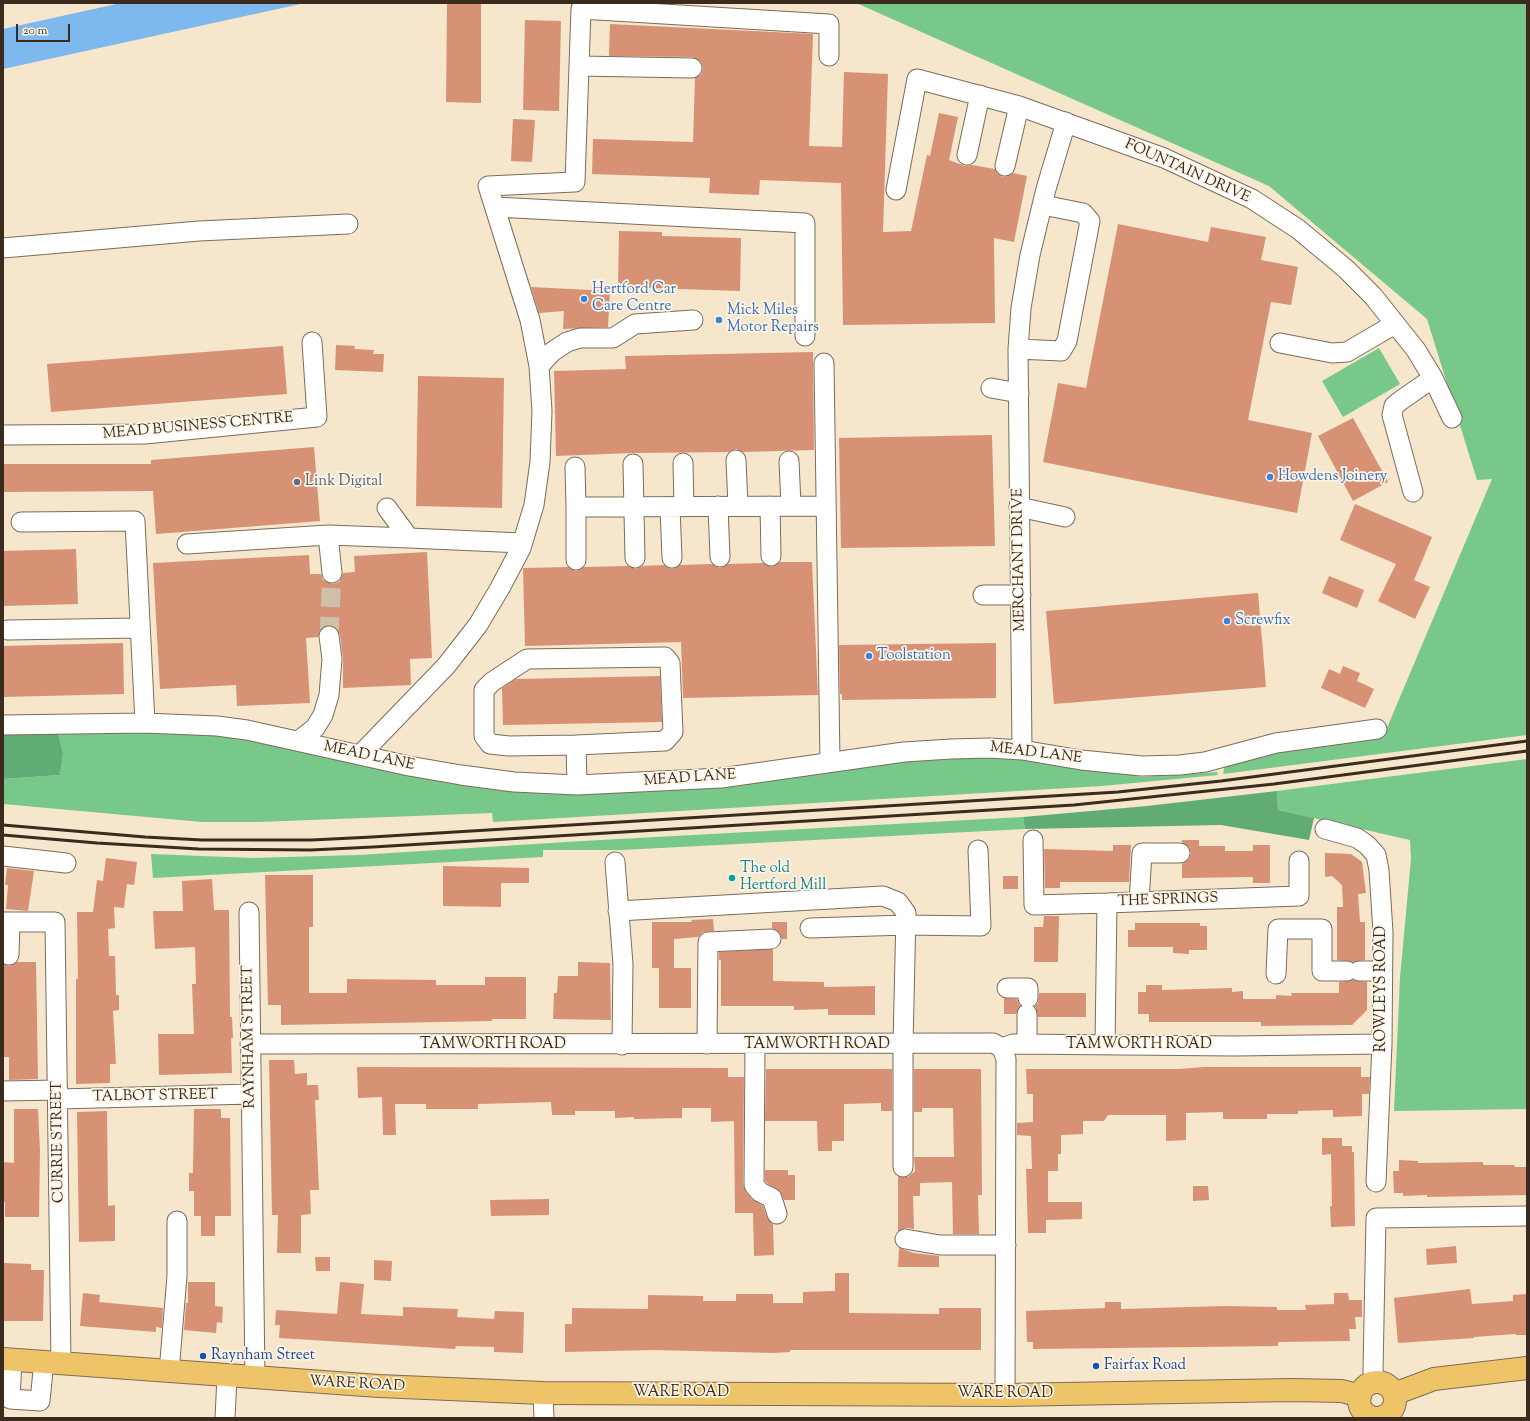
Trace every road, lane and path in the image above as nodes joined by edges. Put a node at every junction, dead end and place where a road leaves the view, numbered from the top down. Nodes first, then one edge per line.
1 (829, 56) dead end
2 (579, 66) junction
3 (692, 68) dead end
4 (980, 95) junction
5 (1019, 106) junction
6 (1066, 122) junction
7 (966, 154) dead end
8 (1005, 166) dead end
9 (896, 190) dead end
10 (1043, 204) junction
11 (495, 207) junction
12 (348, 224) dead end
13 (3, 248) edge
14 (693, 320) dead end
15 (1395, 324) junction
16 (805, 336) dead end
17 (312, 342) dead end
18 (1280, 343) dead end
19 (1018, 349) junction
20 (824, 363) dead end
21 (539, 366) junction
22 (1433, 378) junction
23 (991, 388) dead end
24 (1019, 393) junction
25 (1452, 418) dead end
26 (3, 435) edge
27 (736, 460) dead end
28 (789, 461) dead end
29 (683, 463) dead end
30 (633, 464) dead end
31 (575, 467) dead end
32 (1413, 492) dead end
33 (718, 506) junction
34 (738, 506) junction
35 (770, 506) junction
36 (791, 506) junction
37 (826, 506) junction
38 (576, 507) junction
39 (634, 507) junction
40 (677, 507) junction
41 (1020, 507) junction
42 (387, 508) dead end
43 (1065, 517) dead end
44 (21, 522) dead end
45 (328, 535) junction
46 (409, 538) junction
47 (522, 543) junction
48 (187, 544) dead end
49 (771, 556) dead end
50 (720, 557) dead end
51 (635, 558) dead end
52 (672, 558) dead end
53 (576, 560) dead end
54 (332, 574) tunnel mouth
55 (982, 595) dead end
56 (1021, 595) junction
57 (139, 628) junction
58 (7, 630) dead end
59 (329, 636) tunnel mouth
60 (145, 723) junction
61 (3, 725) edge
62 (1377, 729) dead end
63 (298, 741) junction
64 (576, 746) junction
65 (1022, 750) junction
66 (360, 755) junction
67 (830, 761) junction
68 (578, 785) junction
69 (1325, 829) dead end
70 (1032, 840) dead end
71 (978, 850) dead end
72 (1180, 853) dead end
73 (3, 856) edge
74 (1299, 861) dead end
75 (615, 862) dead end
76 (66, 863) dead end
77 (1139, 902) junction
78 (1107, 903) junction
79 (618, 911) junction
80 (248, 912) dead end
81 (7, 922) edge
82 (906, 925) junction
83 (810, 928) dead end
84 (771, 939) dead end
85 (9, 955) dead end
86 (1382, 971) junction
87 (1276, 974) dead end
88 (1007, 988) dead end
89 (250, 1044) junction
90 (707, 1044) junction
91 (755, 1044) junction
92 (1027, 1044) junction
93 (1382, 1044) junction
94 (622, 1045) junction
95 (903, 1045) junction
96 (1105, 1045) junction
97 (1002, 1048) junction
98 (3, 1091) edge
99 (251, 1094) junction
100 (58, 1095) junction
101 (903, 1167) dead end
102 (1376, 1182) dead end
103 (777, 1214) dead end
104 (1527, 1216) edge
105 (177, 1221) dead end
106 (905, 1239) dead end
107 (1006, 1245) junction
108 (7, 1359) edge
109 (52, 1362) junction
110 (1527, 1368) edge
111 (169, 1372) junction
112 (227, 1376) junction
113 (255, 1378) junction
114 (1367, 1389) junction
115 (543, 1393) junction
116 (1394, 1394) junction
117 (1005, 1395) junction
118 (1386, 1417) edge
119 (225, 1418) edge
120 (544, 1418) edge

1 - 2 street
2 - 3 street
2 - 11 street
4 - 5 street, FOUNTAIN DRIVE
4 - 7 street
4 - 9 street, FOUNTAIN DRIVE
5 - 6 street, FOUNTAIN DRIVE
5 - 8 street
6 - 10 street
6 - 15 street, FOUNTAIN DRIVE
10 - 19 street
10 - 19 street
11 - 16 street
11 - 21 street
12 - 13 street
14 - 21 street
15 - 18 street
15 - 22 street, FOUNTAIN DRIVE
17 - 26 street, MEAD BUSINESS CENTRE
19 - 24 street, MERCHANT DRIVE
20 - 37 street
21 - 47 street
22 - 25 street, FOUNTAIN DRIVE
22 - 32 street
23 - 24 street
24 - 41 street, MERCHANT DRIVE
27 - 34 street
28 - 36 street
29 - 40 street
30 - 39 street
31 - 38 street
33 - 34 street
33 - 40 street
33 - 50 street
34 - 35 street
35 - 36 street
35 - 49 street
36 - 37 street
37 - 67 street
38 - 39 street
38 - 53 street
39 - 40 street
39 - 51 street
40 - 52 street
41 - 43 street
41 - 56 street, MERCHANT DRIVE
42 - 46 street
44 - 57 street
45 - 46 street
45 - 48 street
45 - 54 street
46 - 47 street
47 - 66 street
55 - 56 street
56 - 65 street, MERCHANT DRIVE
57 - 58 street
57 - 60 street
59 - 63 street
60 - 61 street, MEAD LANE
60 - 63 street, MEAD LANE
62 - 65 street, MEAD LANE
63 - 66 street, MEAD LANE
64 - 64 street
64 - 68 street
65 - 67 street, MEAD LANE
66 - 68 street, MEAD LANE
67 - 68 street, MEAD LANE
69 - 86 street, ROWLEYS ROAD
70 - 78 street
71 - 82 street
72 - 77 street
73 - 76 street
74 - 77 street, THE SPRINGS
75 - 79 street
77 - 78 street, THE SPRINGS
78 - 96 street, THE SPRINGS
79 - 82 street
79 - 94 street
80 - 89 street, RAYNHAM STREET
81 - 85 street
81 - 100 street, CURRIE STREET
82 - 83 street
82 - 95 street
84 - 90 street
86 - 87 street
86 - 93 street, ROWLEYS ROAD
88 - 92 street
89 - 94 street, TAMWORTH ROAD
89 - 99 street, RAYNHAM STREET
90 - 91 street, TAMWORTH ROAD
90 - 94 street, TAMWORTH ROAD
91 - 95 street, TAMWORTH ROAD
91 - 103 street
92 - 96 street, TAMWORTH ROAD
92 - 97 street, TAMWORTH ROAD
93 - 96 street, TAMWORTH ROAD
93 - 102 street, ROWLEYS ROAD
95 - 97 street, TAMWORTH ROAD
95 - 101 street
97 - 107 street
98 - 100 street, TALBOT STREET
99 - 100 street, TALBOT STREET
99 - 113 street, RAYNHAM STREET
100 - 109 street, CURRIE STREET
104 - 114 street
105 - 111 street
106 - 107 street
107 - 117 street
108 - 109 main road, WARE ROAD
108 - 109 street, CURRIE STREET
109 - 111 main road, WARE ROAD
110 - 116 main road
111 - 112 main road, WARE ROAD
112 - 113 main road, WARE ROAD
112 - 119 street
113 - 115 main road, WARE ROAD
114 - 116 main road
114 - 117 main road, WARE ROAD
114 - 118 main road
115 - 117 main road, WARE ROAD
115 - 120 street
116 - 118 main road

